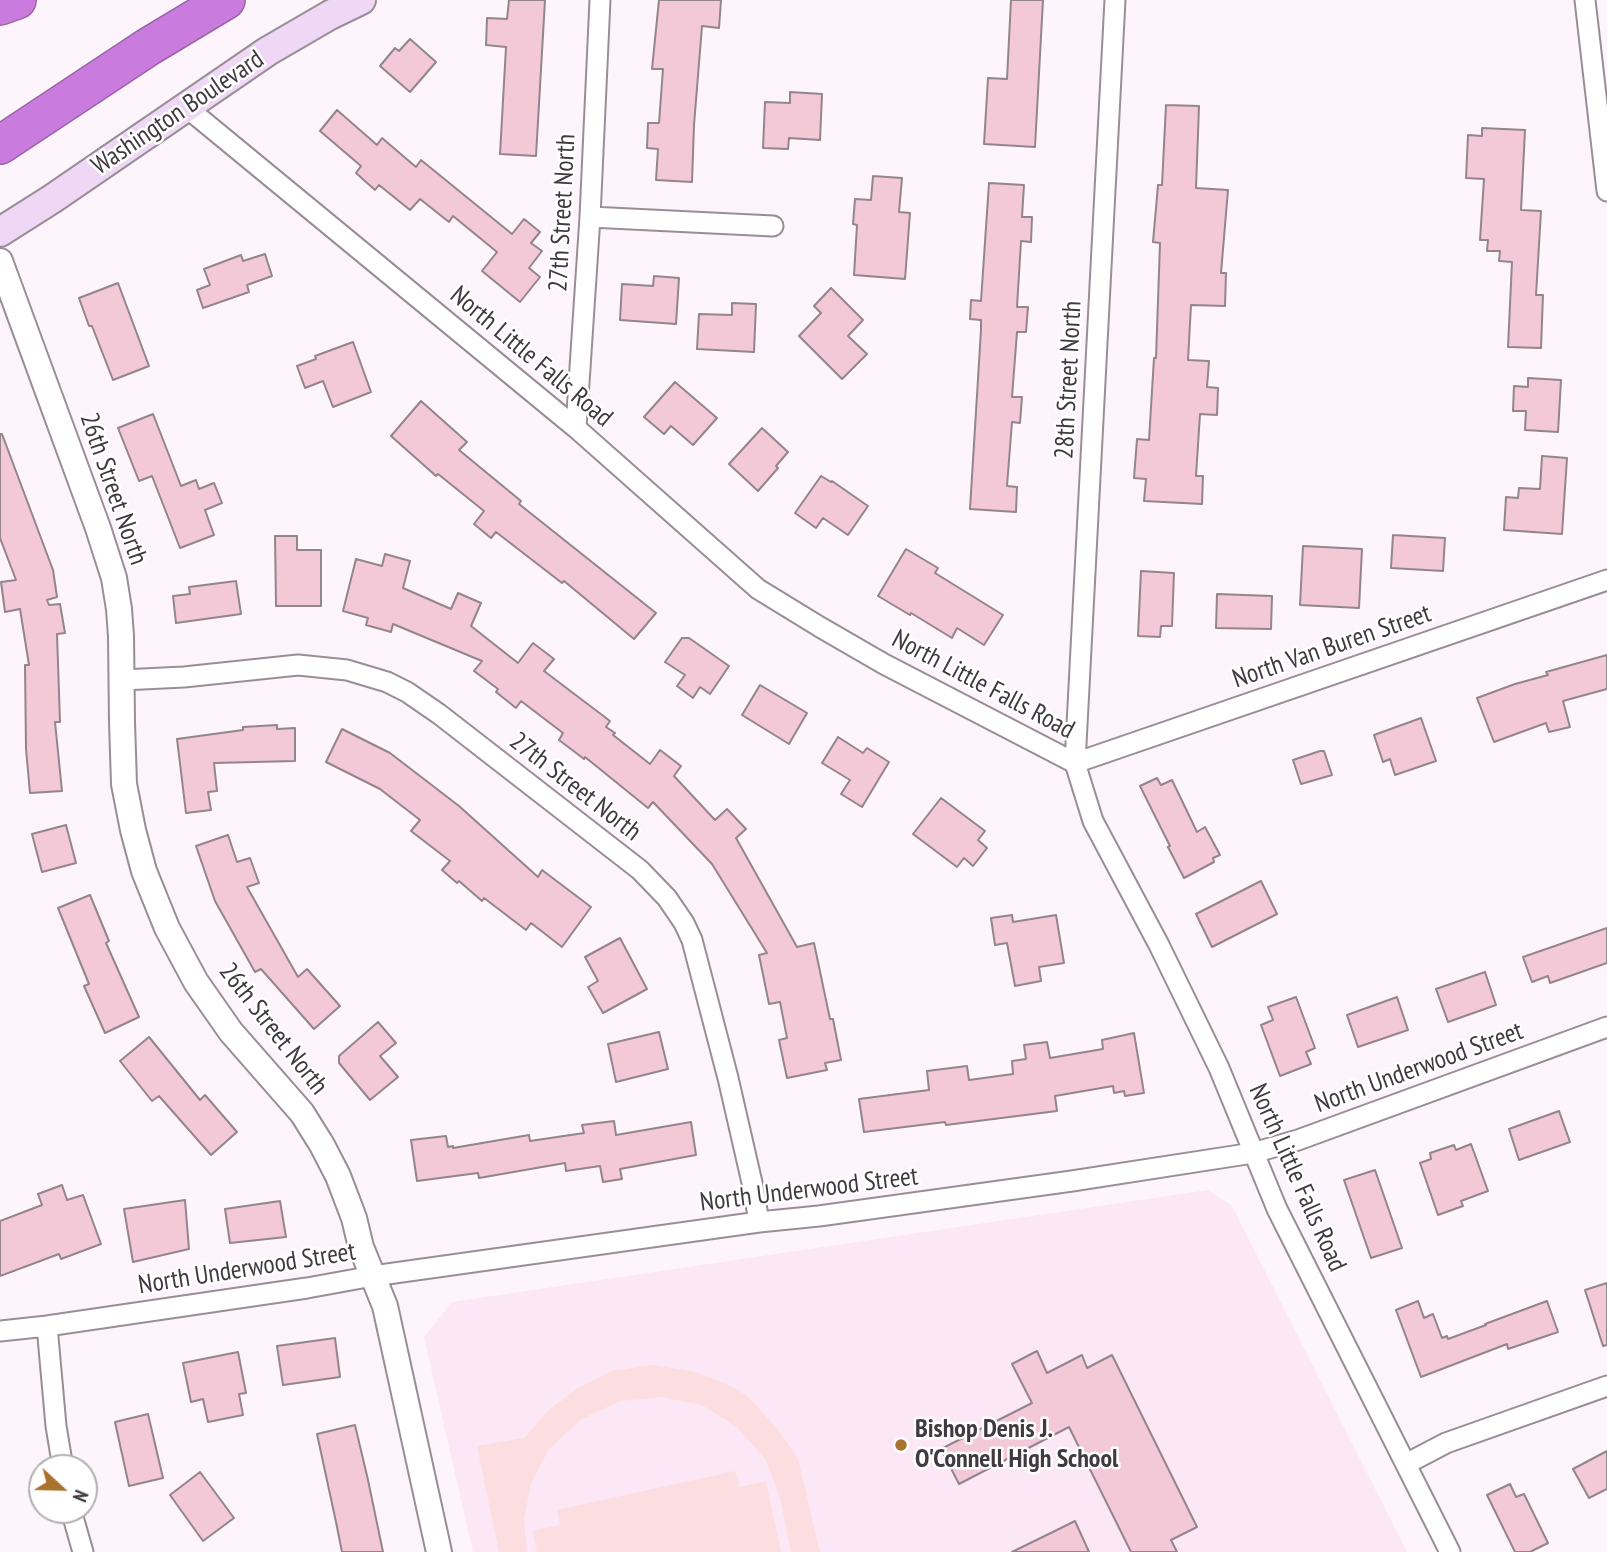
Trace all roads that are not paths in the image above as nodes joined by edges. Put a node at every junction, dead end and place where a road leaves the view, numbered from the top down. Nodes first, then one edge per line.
1 (16, 0) edge
2 (226, 0) edge
3 (360, 0) edge
4 (600, 0) edge
5 (1115, 0) edge
6 (1585, 0) edge
7 (0, 6) edge
8 (186, 107) junction
9 (0, 145) edge
10 (1607, 191) edge
11 (590, 218) junction
12 (773, 226) dead end
13 (0, 232) edge
14 (0, 261) edge
15 (576, 428) junction
16 (1607, 580) edge
17 (122, 680) junction
18 (1075, 763) junction
19 (1607, 1027) edge
20 (1253, 1153) junction
21 (759, 1222) junction
22 (373, 1276) junction
23 (47, 1326) junction
24 (0, 1331) edge
25 (1607, 1386) edge
26 (61, 1454) edge
27 (1406, 1464) junction
28 (75, 1524) edge
29 (83, 1552) edge
30 (439, 1552) edge
31 (1450, 1552) edge

1 - 7 highway
2 - 9 highway
3 - 8 main road, Washington Boulevard
4 - 11 street, 27th Street North
5 - 18 street, 28th Street North
6 - 10 street
8 - 13 main road, Washington Boulevard
8 - 15 street, North Little Falls Road
11 - 12 street
11 - 15 street, 27th Street North
14 - 17 street, 26th Street North
15 - 18 street, North Little Falls Road
16 - 18 street, North Van Buren Street
17 - 21 street, 27th Street North
17 - 22 street, 26th Street North
18 - 20 street, North Little Falls Road
19 - 20 street, North Underwood Street
20 - 21 street, North Underwood Street
20 - 27 street, North Little Falls Road
21 - 22 street, North Underwood Street
22 - 23 street, North Underwood Street
22 - 30 street, 26th Street North
23 - 24 street, North Underwood Street
23 - 26 street
25 - 27 street
27 - 31 street, North Little Falls Road
28 - 29 street

